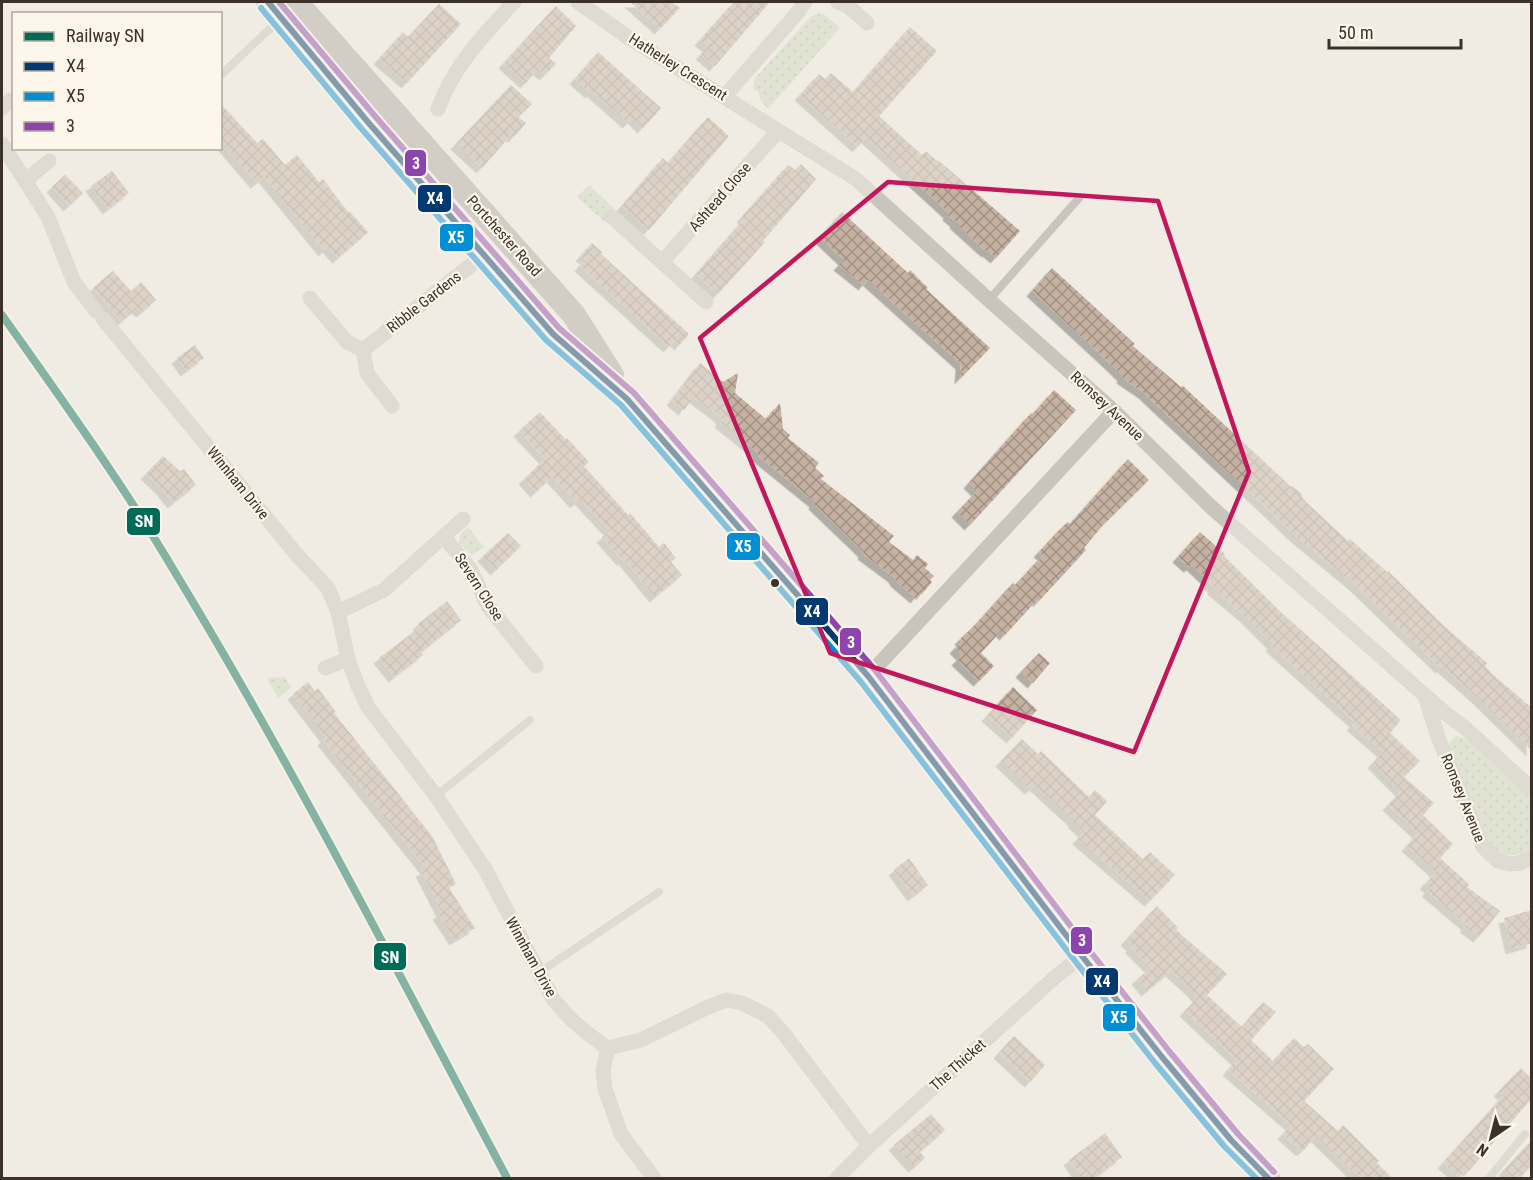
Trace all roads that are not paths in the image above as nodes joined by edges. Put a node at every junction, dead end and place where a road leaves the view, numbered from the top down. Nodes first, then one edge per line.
1 (513, 2) edge
2 (578, 2) edge
3 (805, 2) edge
4 (838, 2) edge
5 (282, 7) edge
6 (867, 23) dead end
7 (222, 74) edge
8 (725, 96) junction
9 (438, 109) dead end
10 (778, 131) junction
11 (2, 144) edge
12 (49, 161) dead end
13 (26, 180) junction
14 (1079, 198) dead end
15 (612, 217) dead end
16 (485, 254) junction
17 (662, 262) junction
18 (310, 298) dead end
19 (988, 300) junction
20 (706, 302) dead end
21 (363, 350) junction
22 (627, 399) junction
23 (392, 406) dead end
24 (1114, 411) junction
25 (463, 519) dead end
26 (444, 537) junction
27 (338, 612) junction
28 (348, 660) junction
29 (536, 666) dead end
30 (326, 668) dead end
31 (868, 676) junction
32 (1425, 696) junction
33 (530, 720) dead end
34 (1532, 789) edge
35 (436, 796) junction
36 (1532, 857) edge
37 (659, 892) dead end
38 (1082, 956) junction
39 (540, 972) junction
40 (608, 1048) junction
41 (1525, 1134) dead end
42 (869, 1146) junction
43 (654, 1179) edge
44 (837, 1179) edge
45 (1268, 1179) edge
46 (1489, 1179) edge

1 - 9 street
2 - 8 street, Hatherley Crescent
3 - 8 street
4 - 6 street
5 - 7 lane
5 - 16 main road, Portchester Road
5 - 22 main road, Portchester Road
8 - 10 street, Hatherley Crescent
10 - 17 street, Ashtead Close
10 - 19 street, Romsey Avenue
11 - 13 street, Winnham Drive
12 - 13 street
13 - 27 street, Winnham Drive
14 - 19 lane
15 - 17 street
16 - 21 street, Ribble Gardens
16 - 22 main road, Portchester Road
17 - 20 street
18 - 21 street
19 - 24 street, Romsey Avenue
21 - 23 street
22 - 31 main road, Portchester Road
24 - 31 street
24 - 32 street, Romsey Avenue
25 - 26 street, Severn Close
26 - 27 street, Severn Close
26 - 29 street, Severn Close
27 - 28 street, Winnham Drive
28 - 30 street
28 - 35 street, Winnham Drive
31 - 38 main road, Portchester Road
32 - 34 street, Romsey Avenue
32 - 36 street, Romsey Avenue
33 - 35 lane
35 - 39 street, Winnham Drive
37 - 39 lane
38 - 42 street, The Thicket
38 - 45 main road, Portchester Road
39 - 40 street, Winnham Drive
40 - 42 street
40 - 43 street
41 - 46 lane
42 - 44 street, The Thicket

